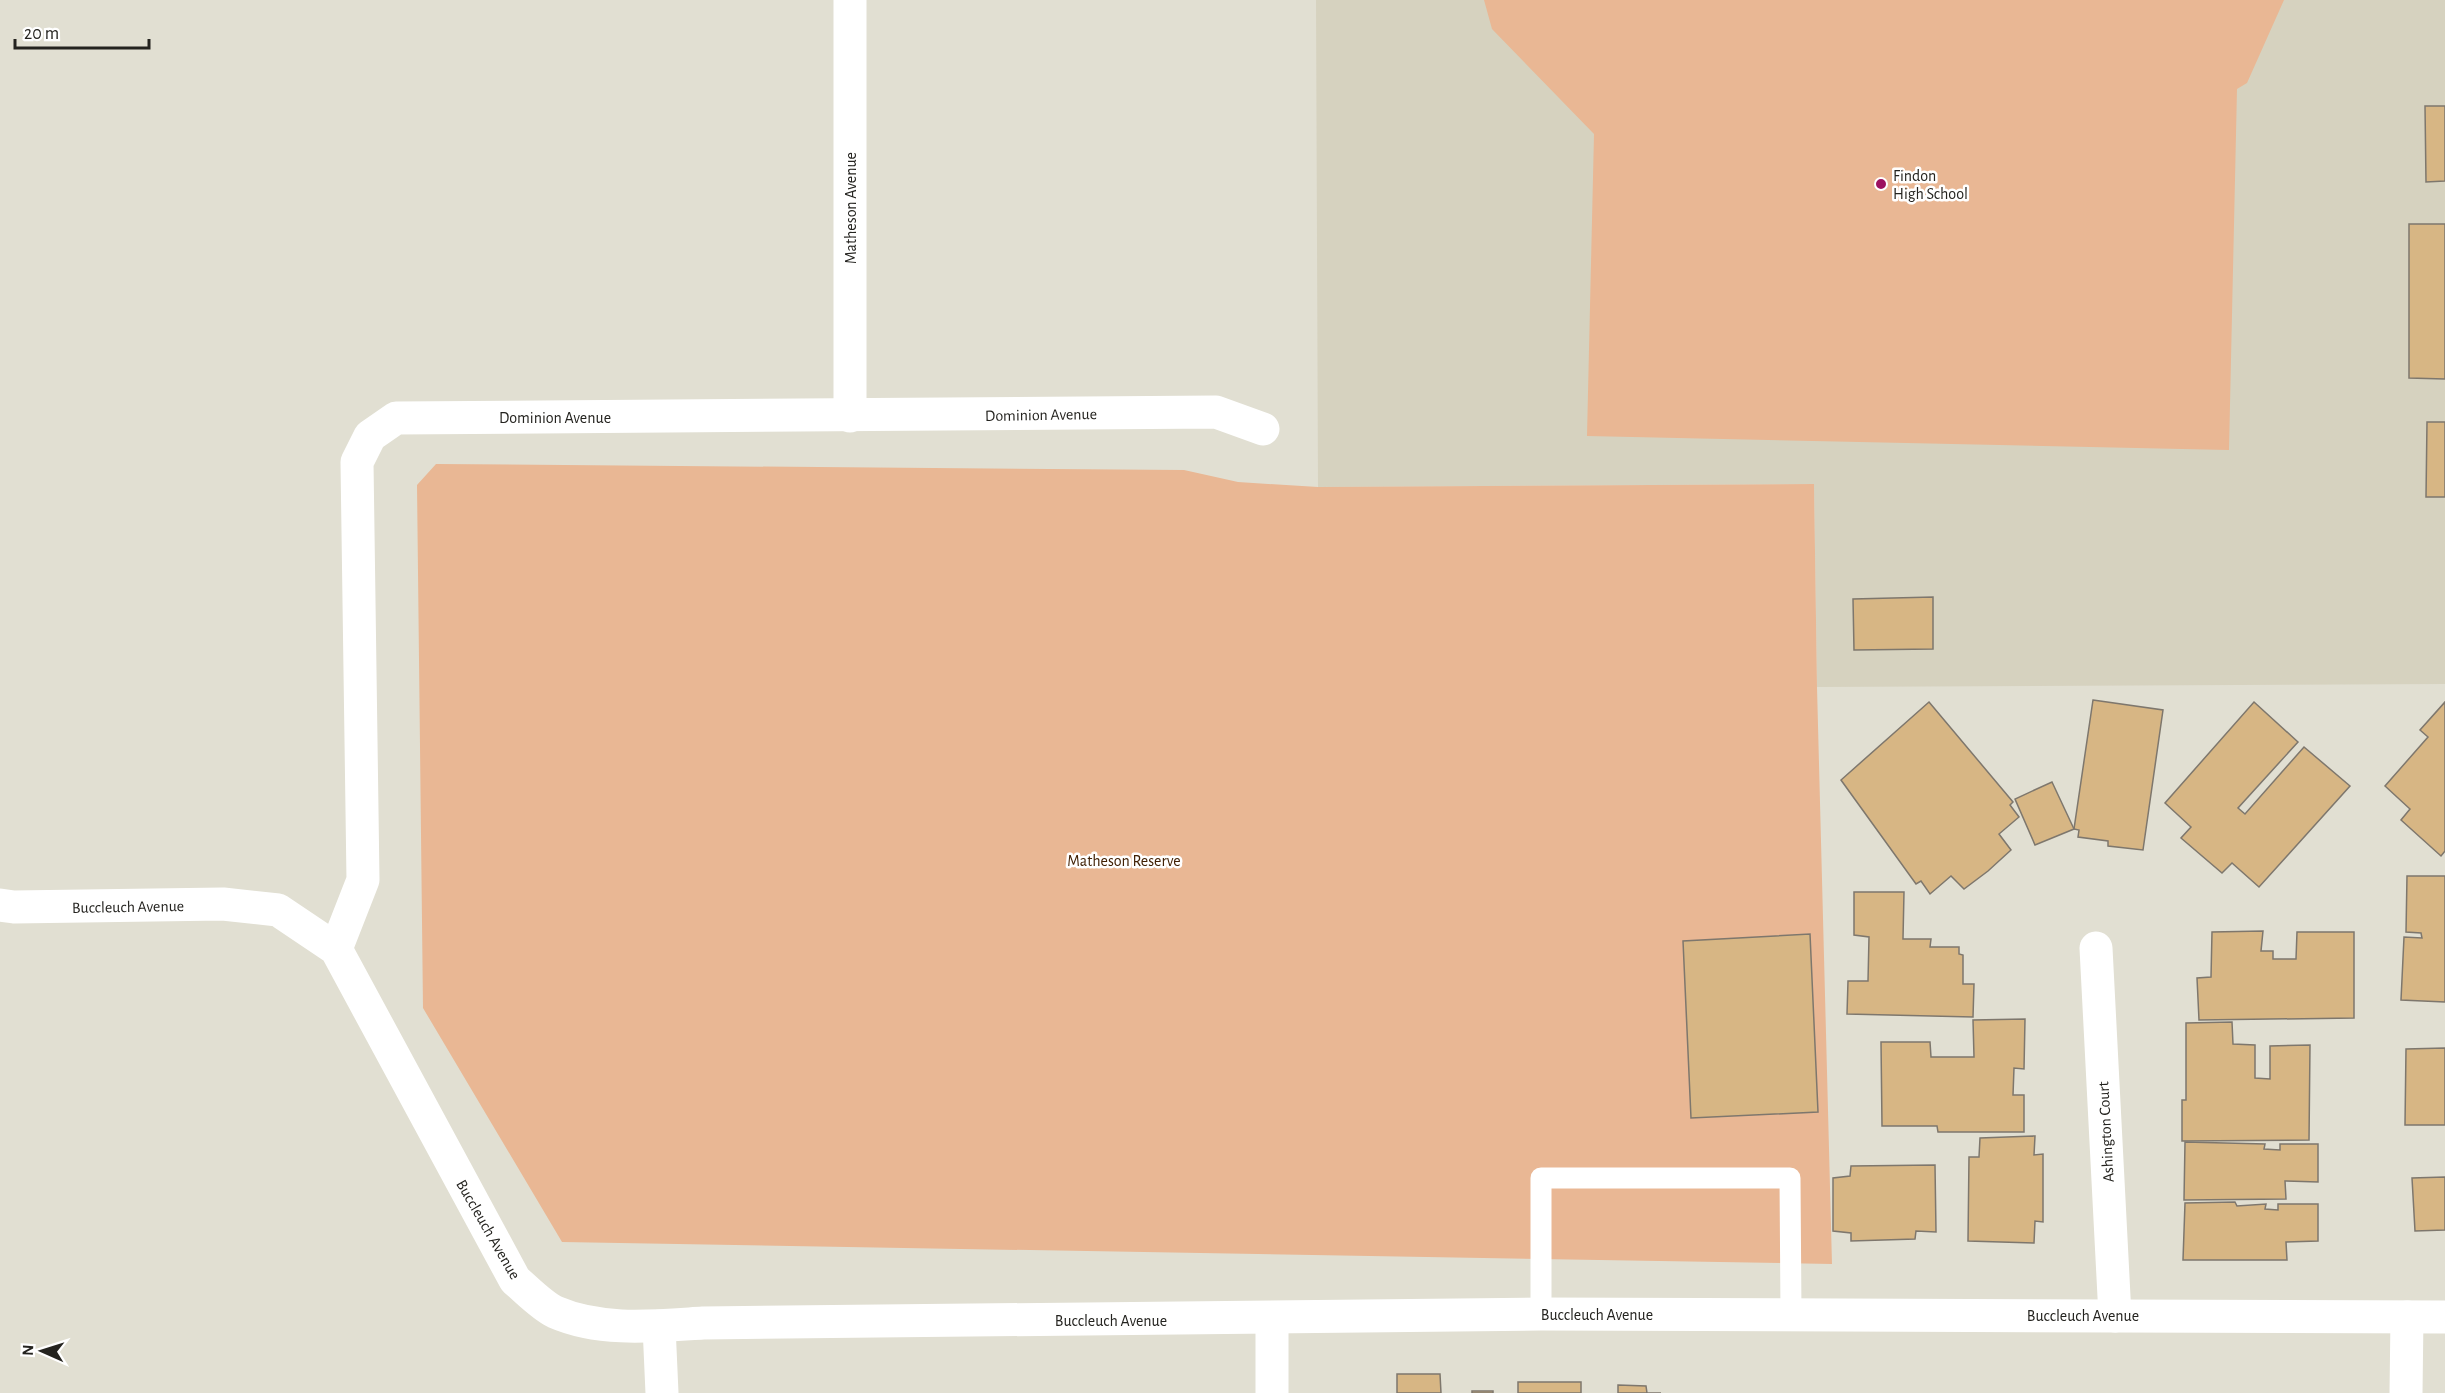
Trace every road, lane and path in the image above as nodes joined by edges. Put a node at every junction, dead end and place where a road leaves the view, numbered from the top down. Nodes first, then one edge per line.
1 (850, 0) edge
2 (850, 416) junction
3 (1263, 429) dead end
4 (0, 906) edge
5 (2096, 948) dead end
6 (336, 949) junction
7 (1541, 1314) junction
8 (1791, 1314) junction
9 (2115, 1316) junction
10 (2407, 1317) junction
11 (2445, 1317) edge
12 (1272, 1318) junction
13 (659, 1326) junction
14 (662, 1393) edge
15 (1272, 1393) edge
16 (2406, 1393) edge

1 - 2 street, Matheson Avenue
2 - 3 street, Dominion Avenue
2 - 6 street, Dominion Avenue
4 - 6 street, Buccleuch Avenue
5 - 9 street, Ashington Court
6 - 13 street, Buccleuch Avenue
7 - 8 street, Buccleuch Avenue
7 - 8 lane
7 - 12 street, Buccleuch Avenue
8 - 9 street, Buccleuch Avenue
9 - 10 street, Buccleuch Avenue
10 - 11 street, Buccleuch Avenue
10 - 16 street
12 - 13 street, Buccleuch Avenue
12 - 15 street
13 - 14 street

